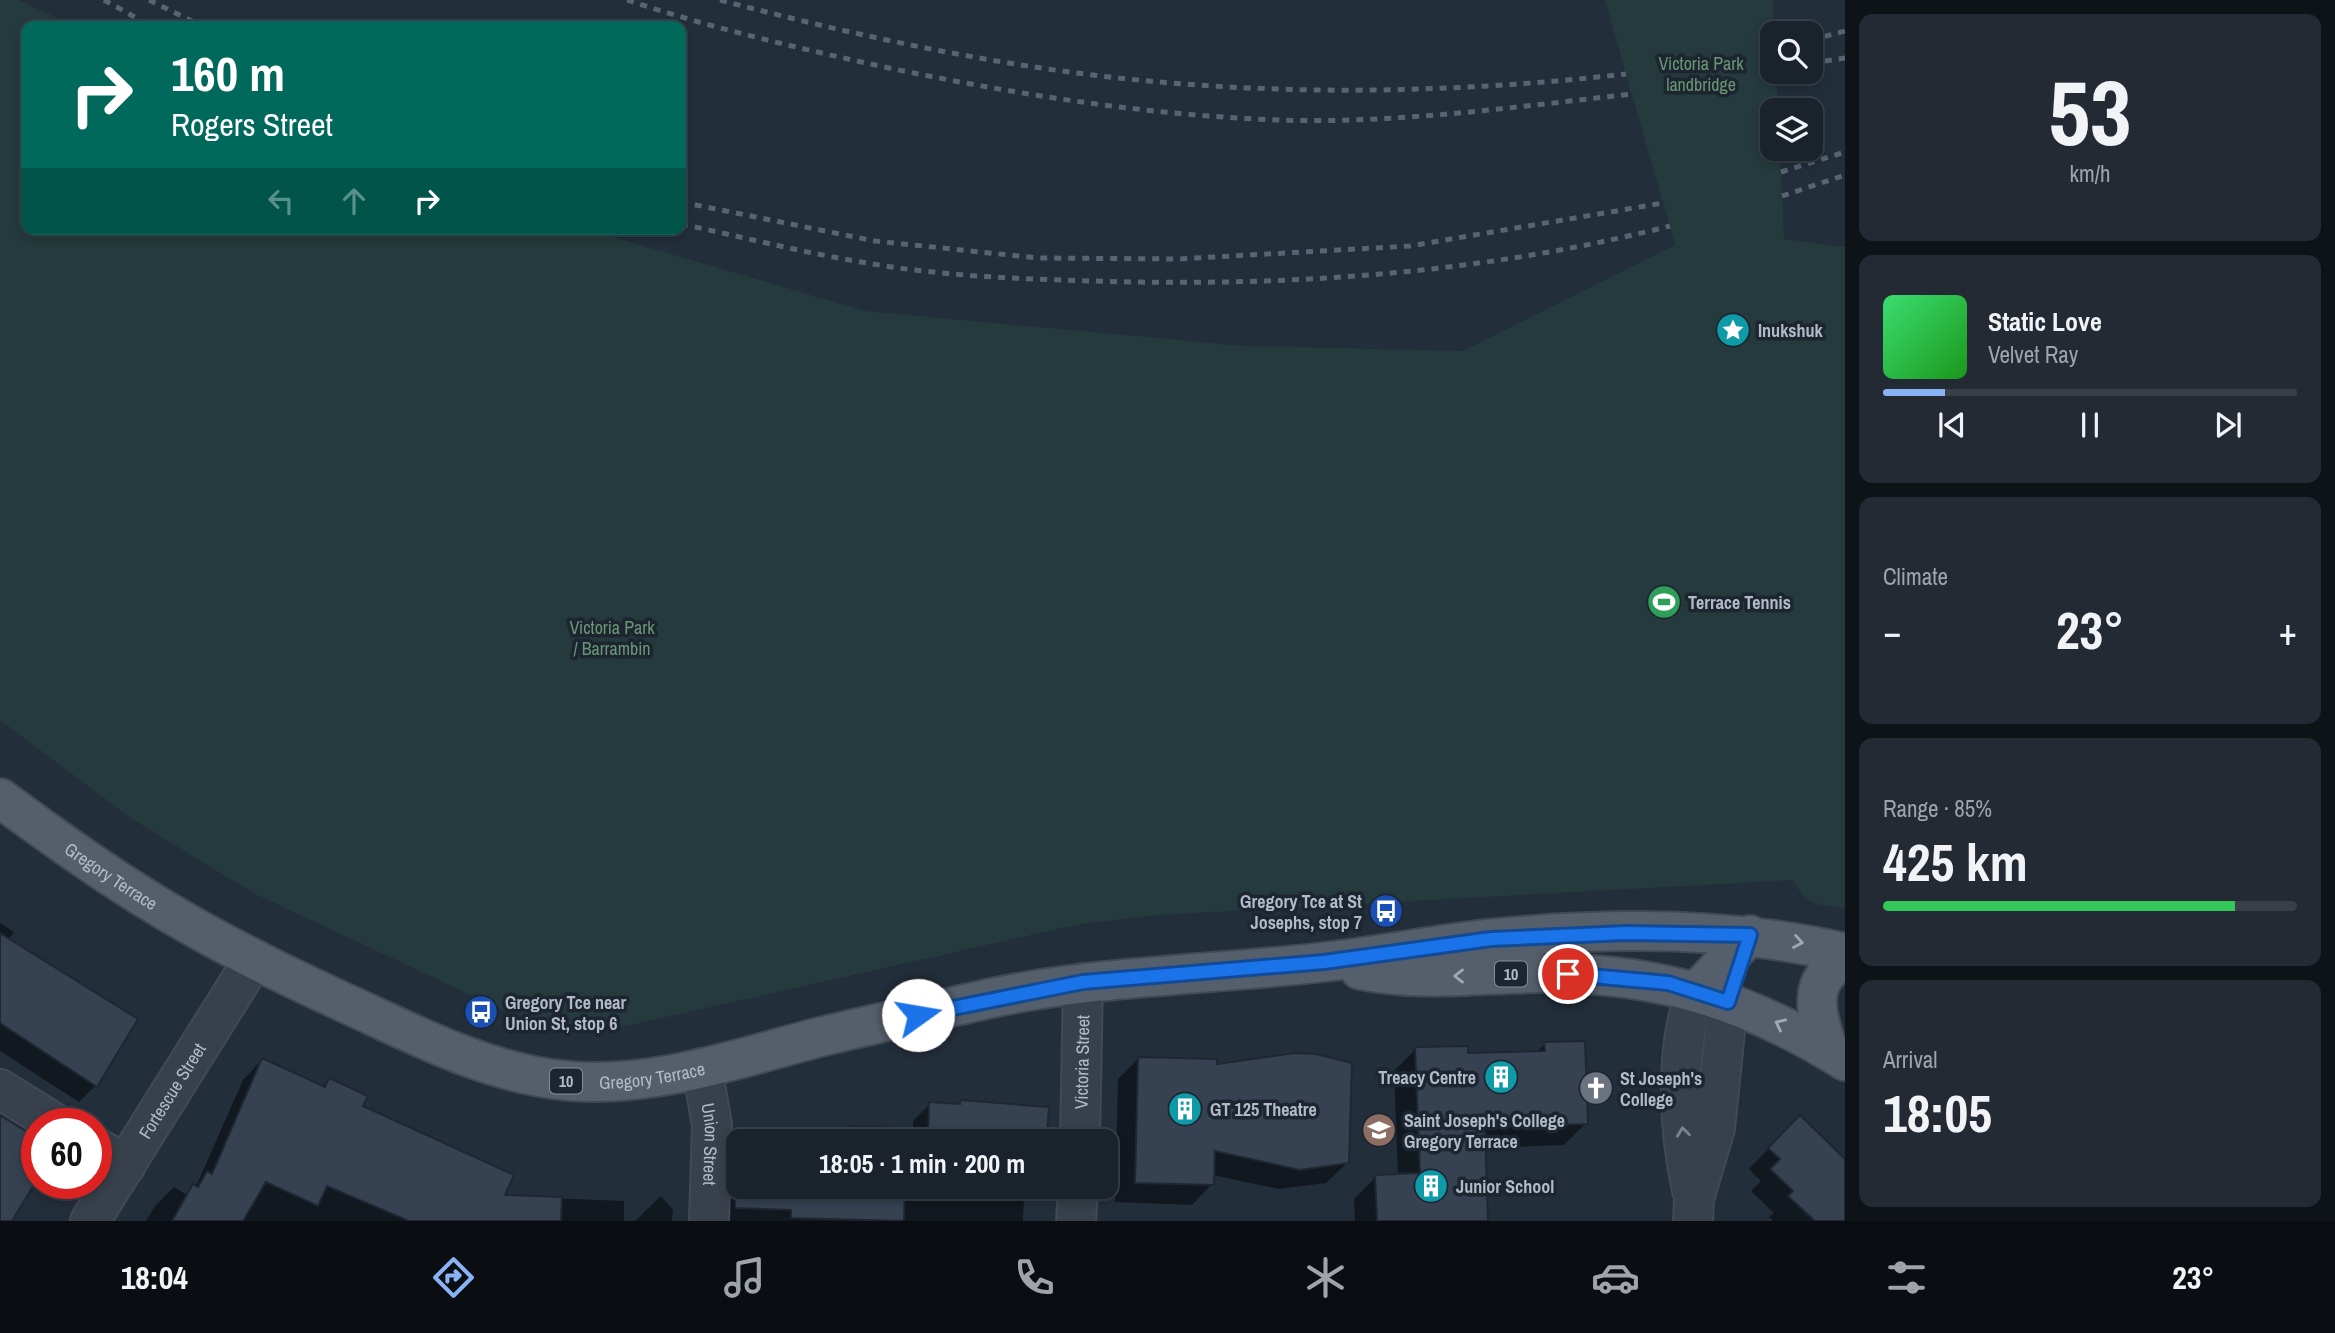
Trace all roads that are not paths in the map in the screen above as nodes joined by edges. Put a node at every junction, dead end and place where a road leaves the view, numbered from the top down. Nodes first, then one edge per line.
1 (0, 797) edge
2 (1750, 935) junction
3 (1845, 953) edge
4 (254, 959) junction
5 (1845, 960) edge
6 (1324, 962) junction
7 (1083, 982) junction
8 (1712, 997) junction
9 (1837, 1056) edge
10 (702, 1068) junction
11 (0, 1089) edge
12 (30, 1108) edge
13 (1080, 1129) edge
14 (112, 1155) edge
15 (97, 1199) edge
16 (1077, 1199) edge
17 (1694, 1210) edge
18 (90, 1221) edge
19 (709, 1221) edge
20 (1076, 1221) edge

1 - 4 main road, Gregory Terrace / 10
2 -> 3 main road, Gregory Terrace / 10
2 - 6 main road, Gregory Terrace / 10
2 - 8 main road
4 - 10 main road, Gregory Terrace / 10
4 - 14 street, Fortescue Street
5 - 9 main road
6 - 7 main road, Gregory Terrace / 10
8 -> 6 main road, Gregory Terrace / 10
7 - 10 main road, Gregory Terrace / 10
7 - 13 street, Victoria Street
9 -> 8 main road, Gregory Terrace / 10
8 - 17 street
10 - 19 street, Union Street
11 - 12 street
15 - 18 street, Fortescue Street
16 - 20 street

